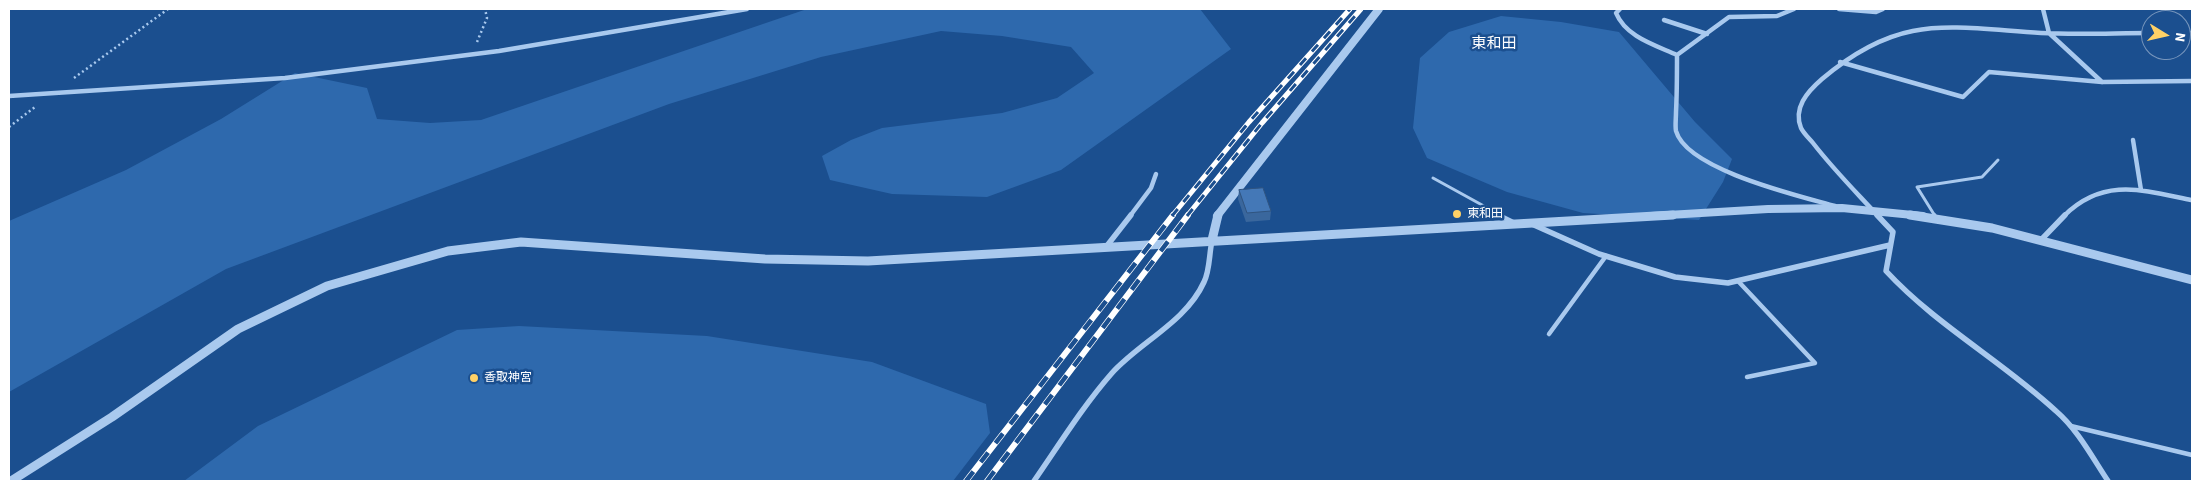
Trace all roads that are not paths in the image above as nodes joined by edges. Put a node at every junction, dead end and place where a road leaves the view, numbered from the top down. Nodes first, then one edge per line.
1 (747, 9) edge
2 (1379, 9) edge
3 (1620, 9) edge
4 (1794, 9) edge
5 (1839, 9) edge
6 (1882, 9) edge
7 (2042, 9) edge
8 (1664, 20) dead end
9 (2048, 33) junction
10 (2141, 33) edge
11 (1707, 34) junction
12 (1677, 55) junction
13 (1840, 62) junction
14 (2192, 81) edge
15 (2102, 82) junction
16 (9, 96) edge
17 (2133, 140) dead end
18 (1998, 160) dead end
19 (1156, 174) dead end
20 (1432, 178) dead end
21 (2141, 190) junction
22 (2191, 200) edge
23 (1842, 208) junction
24 (1874, 210) junction
25 (1936, 218) junction
26 (1526, 222) junction
27 (1515, 223) junction
28 (1212, 240) junction
29 (2040, 242) junction
30 (1890, 245) junction
31 (1106, 248) junction
32 (1606, 256) junction
33 (2192, 280) edge
34 (1738, 282) junction
35 (1549, 334) dead end
36 (1747, 377) dead end
37 (2071, 426) junction
38 (2192, 455) edge
39 (11, 481) edge
40 (1034, 481) edge
41 (2108, 481) edge

1 - 16 street
2 - 28 street
3 - 12 street
4 - 11 street
5 - 6 street
7 - 9 street
8 - 11 street
9 - 10 street
9 - 13 street
9 - 15 street
11 - 12 street
12 - 23 street
13 - 15 street
13 - 24 street
14 - 15 street
17 - 21 street
18 - 25 lane
19 - 31 street
20 - 27 lane
21 - 22 street
21 - 29 street
23 - 24 street
23 - 26 street
24 - 25 street
24 - 30 street
25 - 29 street
26 - 27 street
26 - 32 street
27 - 28 street
28 - 31 street
28 - 40 street
29 - 33 street
30 - 34 street
30 - 37 street
31 - 39 street
32 - 34 street
32 - 35 lane
34 - 36 lane
37 - 38 lane
37 - 41 street

